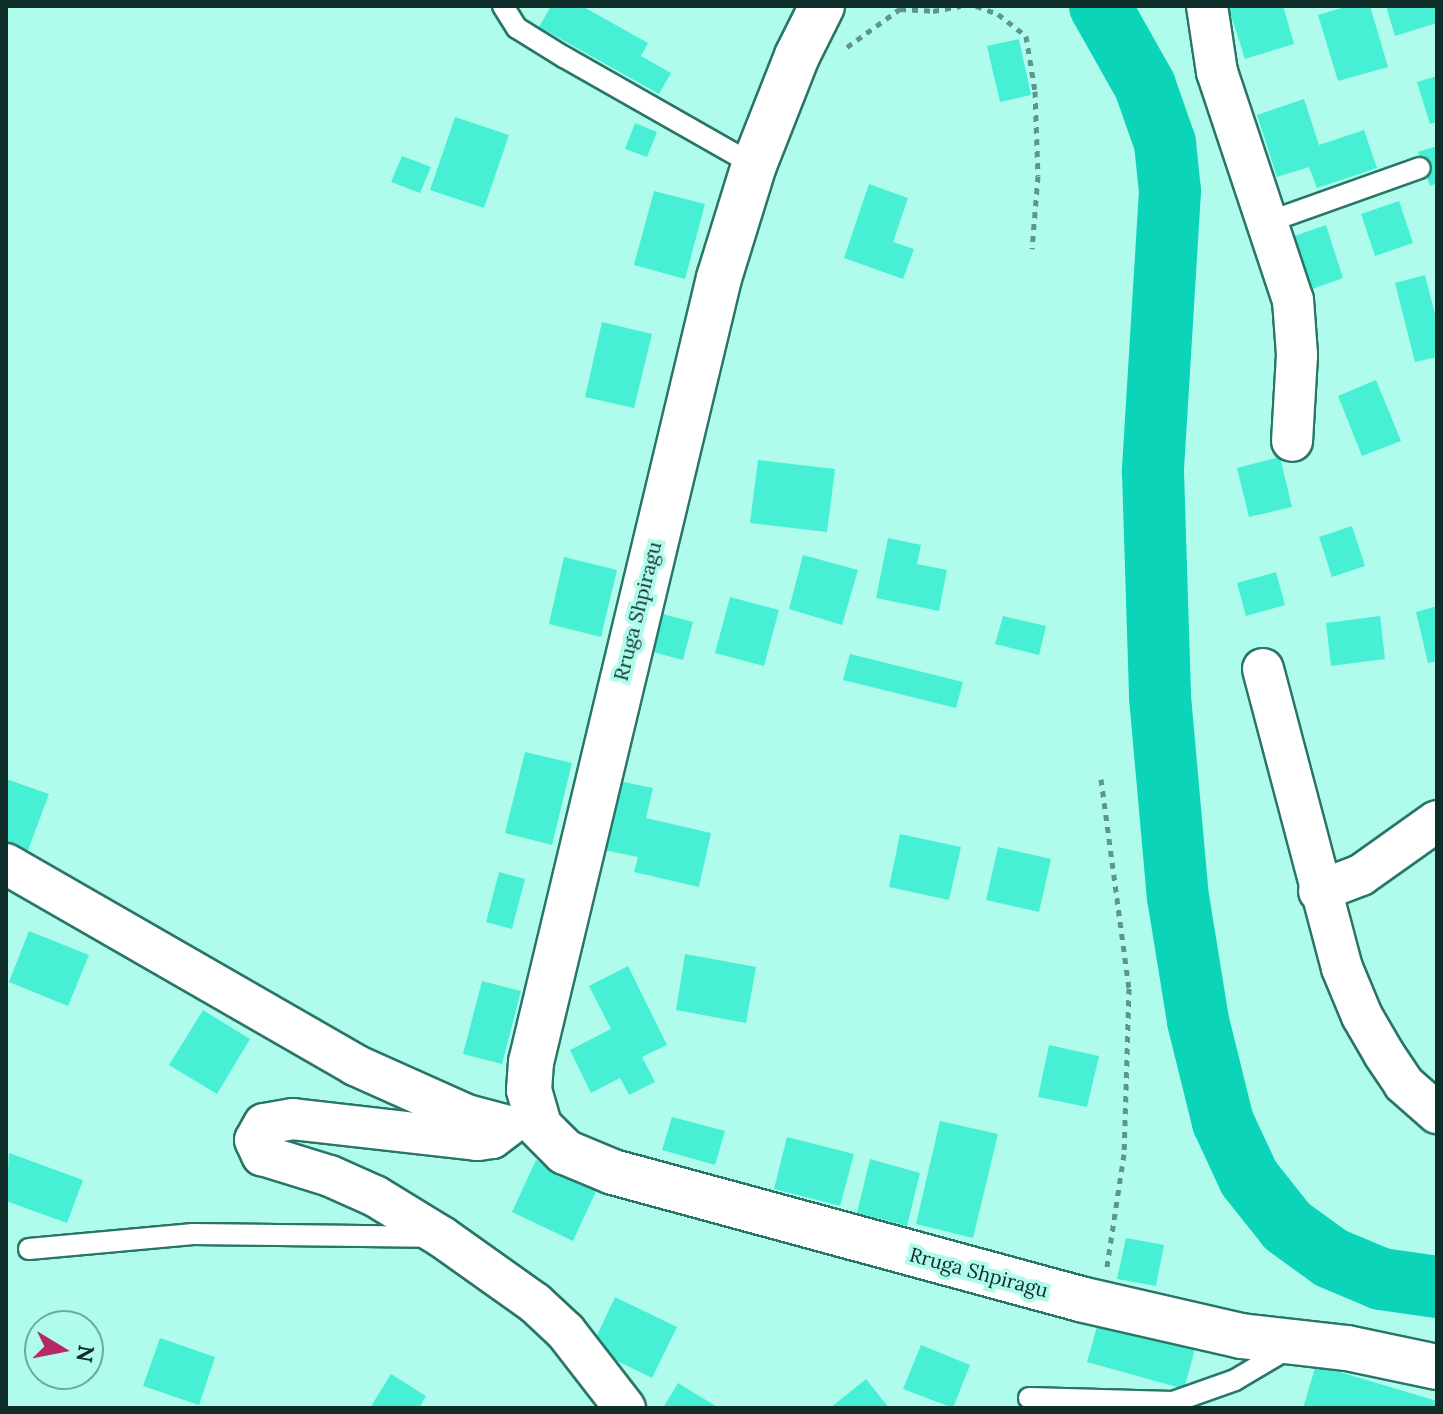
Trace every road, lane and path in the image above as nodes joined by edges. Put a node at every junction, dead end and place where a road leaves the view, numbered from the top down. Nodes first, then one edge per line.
1 (503, 6) edge
2 (822, 6) edge
3 (961, 6) edge
4 (976, 6) edge
5 (1207, 6) edge
6 (899, 9) dead end
7 (754, 165) junction
8 (1420, 168) dead end
9 (1268, 222) junction
10 (1032, 249) dead end
11 (1292, 441) dead end
12 (1263, 669) dead end
13 (1101, 779) dead end
14 (1437, 821) edge
15 (6, 864) edge
16 (1319, 891) junction
17 (1437, 1113) edge
18 (523, 1126) junction
19 (442, 1237) junction
20 (29, 1249) dead end
21 (1101, 1305) junction
22 (1299, 1342) junction
23 (1437, 1367) edge
24 (1029, 1398) dead end
25 (625, 1408) edge

1 - 7 lane
2 - 7 street, Rruga Shpiragu
3 - 6 path
4 - 10 path
5 - 9 street
7 - 18 street, Rruga Shpiragu
8 - 9 lane
9 - 11 street
12 - 16 street
13 - 21 path
14 - 16 street
15 - 18 street, Rruga Shpiragu
16 - 17 street
18 - 19 street
18 - 21 street, Rruga Shpiragu
19 - 20 lane
19 - 25 street
21 - 22 street, Rruga Shpiragu
22 - 23 street, Rruga Shpiragu
22 - 24 lane

